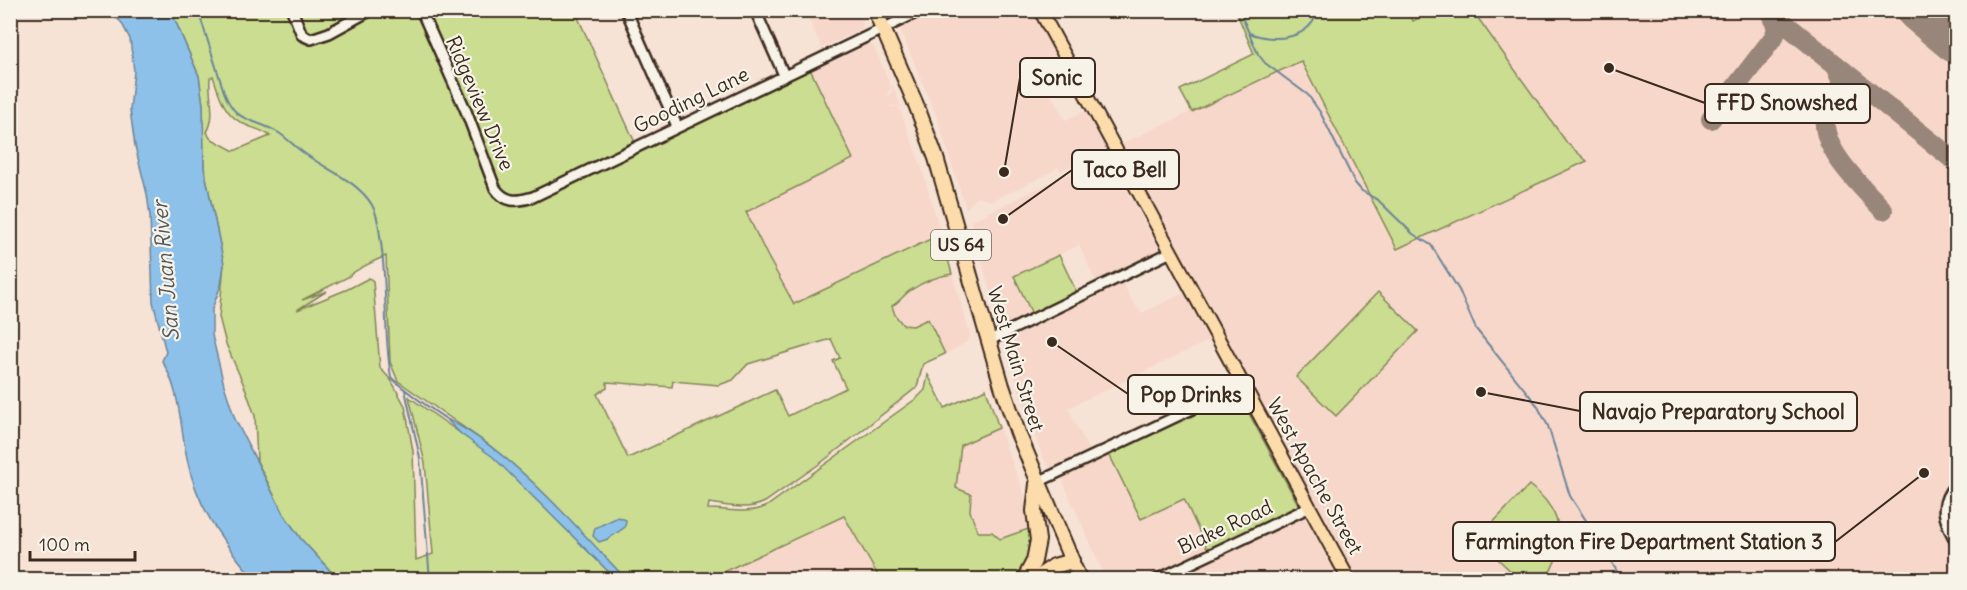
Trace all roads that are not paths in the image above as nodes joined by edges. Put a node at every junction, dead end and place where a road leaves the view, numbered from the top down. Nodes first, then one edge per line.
1 (291, 10) edge
2 (370, 10) edge
3 (421, 10) edge
4 (626, 10) edge
5 (755, 10) edge
6 (876, 10) edge
7 (921, 10) edge
8 (1040, 10) edge
9 (883, 28) junction
10 (784, 75) junction
11 (677, 126) junction
12 (513, 201) joint
13 (1171, 252) junction
14 (988, 341) junction
15 (1243, 385) junction
16 (1038, 482) junction
17 (1956, 484) edge
18 (1310, 507) junction
19 (1956, 542) edge
20 (1072, 561) junction
21 (1024, 579) edge
22 (1034, 579) edge
23 (1049, 579) edge
24 (1080, 579) edge
25 (1156, 579) edge
26 (1349, 579) edge

1 - 2 street
3 - 12 street, Ridgeview Drive
4 - 11 street
5 - 10 street
6 - 9 highway, West Main Street / US 64
7 - 9 street, Gooding Lane
8 - 13 main road, West Apache Street
9 - 10 street, Gooding Lane
9 - 14 highway, West Main Street / US 64
10 - 11 street, Gooding Lane
11 - 12 street, Gooding Lane
13 - 14 street
13 - 15 main road, West Apache Street
14 - 16 highway, West Main Street / US 64
15 - 16 street
15 - 18 main road, West Apache Street
16 - 20 highway, West Main Street / US 64
16 - 21 highway, US 64
17 - 19 street
18 - 25 street, Blake Road
18 - 26 main road, West Apache Street
20 - 22 highway
20 - 23 highway
20 - 24 main road, West Main Street

